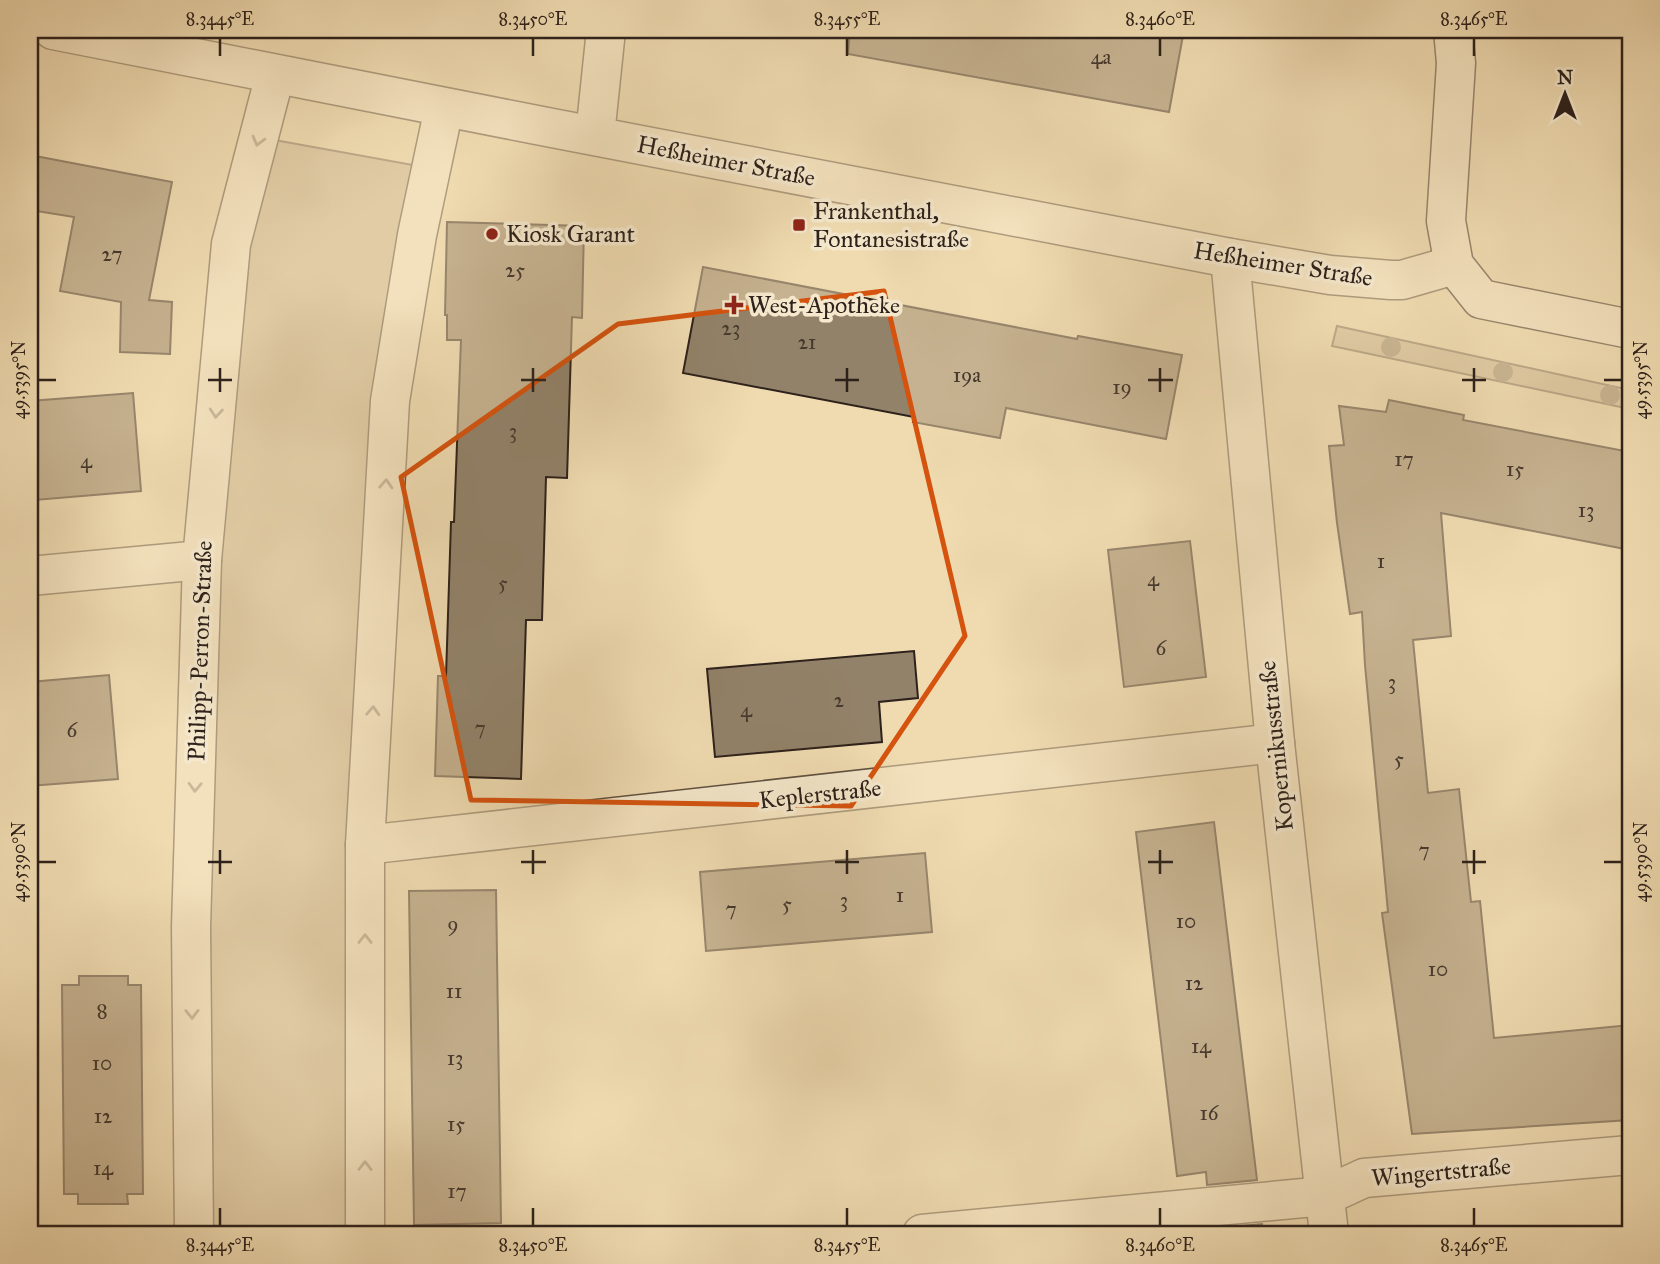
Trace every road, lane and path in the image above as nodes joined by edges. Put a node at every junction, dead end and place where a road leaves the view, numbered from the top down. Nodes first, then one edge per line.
1 (53, 30) edge
2 (606, 30) edge
3 (1453, 30) edge
4 (275, 75) junction
5 (444, 108) junction
6 (595, 135) junction
7 (1230, 258) junction
8 (1454, 265) junction
9 (1630, 329) edge
10 (202, 560) junction
11 (30, 576) edge
12 (1275, 743) junction
13 (365, 845) junction
14 (1630, 1155) edge
15 (1325, 1196) junction
16 (194, 1234) edge
17 (365, 1234) edge
18 (922, 1234) edge
19 (1329, 1234) edge

1 - 4 street, Heßheimer Straße
2 - 6 street
3 - 8 street
4 - 5 street, Heßheimer Straße
4 -> 10 street, Philipp-Perron-Straße
5 - 6 street, Heßheimer Straße
13 -> 5 street
6 - 7 street, Heßheimer Straße
7 - 8 street, Heßheimer Straße
7 - 12 street, Kopernikusstraße
8 - 9 street
10 - 11 street
10 -> 16 street, Philipp-Perron-Straße
12 - 13 street, Keplerstraße
12 - 15 street, Kopernikusstraße
17 -> 13 street
14 - 15 street, Wingertstraße
15 - 18 street, Wingertstraße
15 - 19 street, Kopernikusstraße

